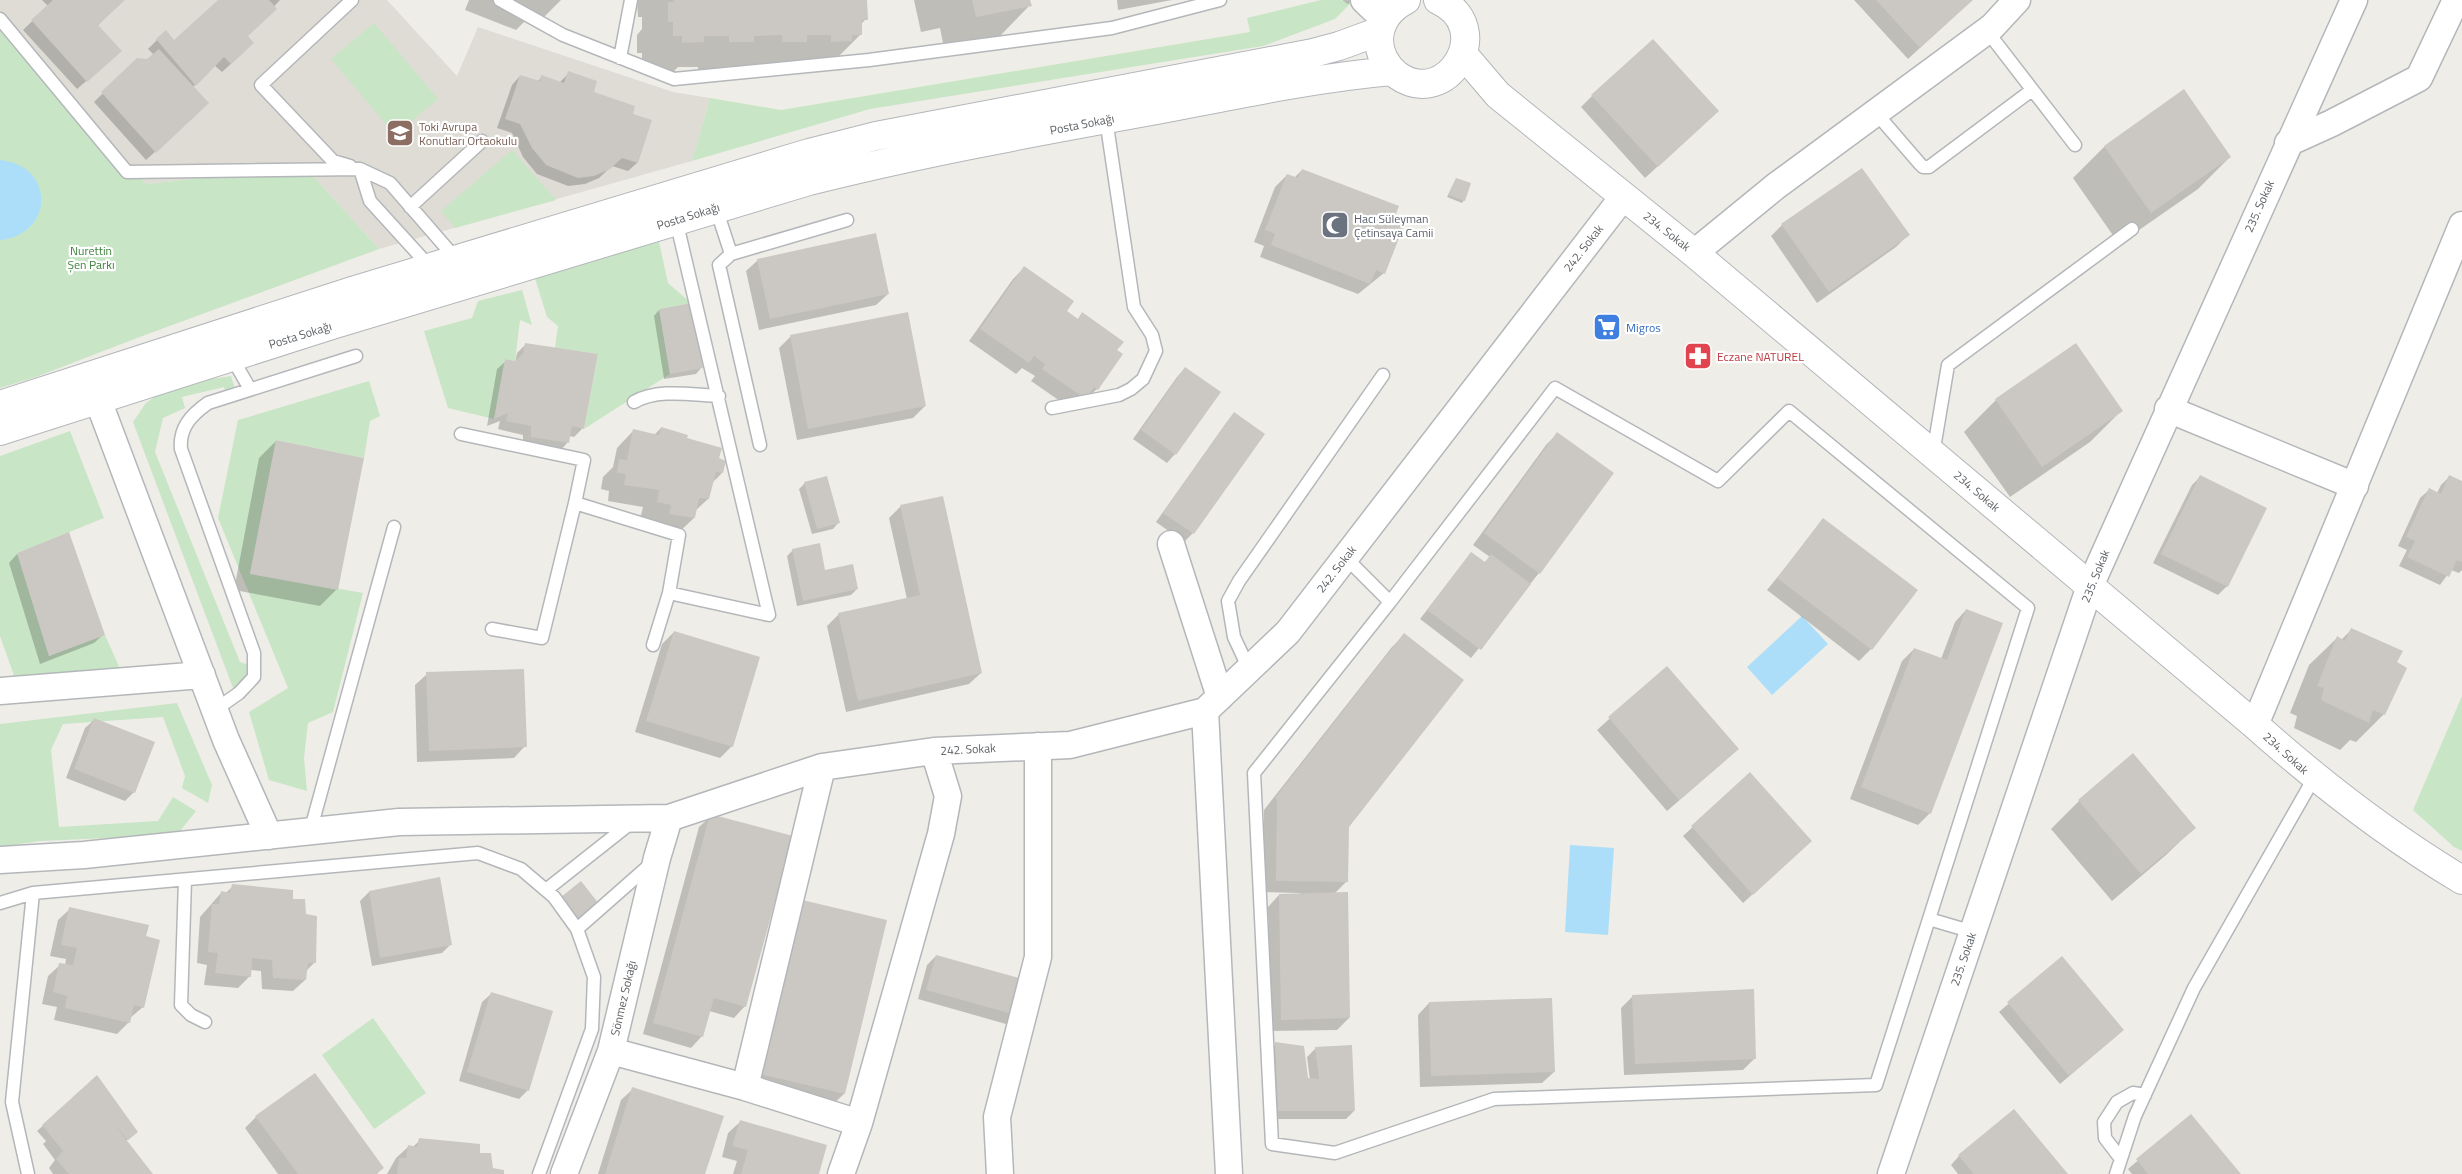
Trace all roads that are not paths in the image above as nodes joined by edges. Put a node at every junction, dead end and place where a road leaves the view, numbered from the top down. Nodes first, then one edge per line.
1 (352, 0) edge
2 (500, 0) edge
3 (631, 0) edge
4 (1220, 0) edge
5 (1364, 0) edge
6 (2017, 0) edge
7 (2354, 0) edge
8 (2456, 0) edge
9 (1442, 1) edge
10 (1396, 8) edge
11 (0, 19) edge
12 (1987, 31) junction
13 (1463, 54) junction
14 (620, 58) junction
15 (1392, 71) junction
16 (1442, 78) junction
17 (2032, 90) junction
18 (1498, 95) junction
19 (1876, 113) junction
20 (1106, 119) junction
21 (482, 141) dead end
22 (2288, 143) junction
23 (2075, 145) dead end
24 (360, 170) junction
25 (1622, 197) junction
26 (410, 207) junction
27 (716, 208) junction
28 (676, 220) junction
29 (847, 220) dead end
30 (2462, 225) edge
31 (2132, 229) dead end
32 (1694, 253) junction
33 (731, 254) junction
34 (456, 259) junction
35 (430, 267) junction
36 (231, 356) junction
37 (356, 356) dead end
38 (1383, 375) dead end
39 (94, 388) junction
40 (250, 390) junction
41 (718, 396) junction
42 (634, 402) dead end
43 (0, 405) edge
44 (1052, 408) dead end
45 (2168, 409) junction
46 (0, 431) edge
47 (461, 434) dead end
48 (760, 445) dead end
49 (1933, 454) junction
50 (2355, 486) junction
51 (575, 503) junction
52 (394, 527) dead end
53 (1172, 544) dead end
54 (1345, 557) junction
55 (2090, 586) junction
56 (669, 593) junction
57 (1390, 602) junction
58 (492, 629) dead end
59 (653, 645) dead end
60 (1249, 670) junction
61 (202, 675) junction
62 (0, 692) edge
63 (1213, 704) junction
64 (215, 710) junction
65 (2255, 725) junction
66 (1038, 746) junction
67 (934, 751) junction
68 (822, 767) junction
69 (2314, 778) junction
70 (669, 818) junction
71 (634, 820) junction
72 (310, 832) junction
73 (270, 836) junction
74 (657, 858) junction
75 (0, 860) edge
76 (185, 880) junction
77 (2462, 880) edge
78 (546, 890) junction
79 (34, 893) junction
80 (0, 903) edge
81 (1928, 920) junction
82 (577, 929) junction
83 (1973, 932) junction
84 (205, 1022) dead end
85 (610, 1051) junction
86 (745, 1087) junction
87 (2145, 1094) junction
88 (859, 1123) junction
89 (2121, 1159) junction
90 (28, 1174) edge
91 (539, 1174) edge
92 (564, 1174) edge
93 (842, 1174) edge
94 (1000, 1174) edge
95 (1229, 1174) edge
96 (1891, 1174) edge
97 (2116, 1174) edge

1 - 24 lane
2 - 14 lane
3 - 14 lane
4 - 14 lane
5 - 10 street
6 - 12 street
7 - 22 street, 235. Sokak
8 - 22 street
9 - 13 street
10 - 15 street
10 - 34 street, Posta Sokağı
11 - 24 lane
12 - 17 lane
12 - 19 street
13 - 16 street
13 - 18 street, 234. Sokak
15 - 16 street
15 - 20 street, Posta Sokağı
16 - 18 street, 234. Sokak
17 - 19 lane
17 - 23 lane
18 - 25 street, 234. Sokak
19 - 32 street
20 - 27 street, Posta Sokağı
20 - 44 lane
21 - 26 lane
22 - 45 street, 235. Sokak
24 - 26 lane
24 - 35 lane
25 - 32 street, 234. Sokak
25 - 54 street, 242. Sokak
26 - 34 lane
27 - 28 street, Posta Sokağı
27 - 33 lane
28 - 36 street, Posta Sokağı
28 - 41 lane
29 - 33 lane
30 - 50 street
31 - 49 lane
32 - 49 street, 234. Sokak
33 - 48 lane
34 - 35 street, Posta Sokağı
35 - 39 street, Posta Sokağı
36 - 39 street, Posta Sokağı
36 - 40 lane
37 - 40 lane
38 - 60 lane
39 - 43 street, Posta Sokağı
39 - 46 street, Posta Sokağı
39 - 61 street
40 - 64 lane
41 - 42 lane
41 - 56 lane
45 - 50 street
45 - 55 street, 235. Sokak
47 - 51 lane
49 - 55 street, 234. Sokak
50 - 65 street
51 - 56 lane
51 - 58 lane
52 - 72 lane
53 - 63 street
54 - 57 lane
54 - 60 street, 242. Sokak
55 - 65 street, 234. Sokak
55 - 83 street, 235. Sokak
56 - 59 lane
57 - 81 lane
57 - 81 lane
60 - 63 street, 242. Sokak
61 - 62 street
61 - 64 street
63 - 66 street, 242. Sokak
63 - 95 street
64 - 73 street
65 - 69 street, 234. Sokak
66 - 67 street, 242. Sokak
66 - 94 street
67 - 68 street, 242. Sokak
67 - 88 street
68 - 70 street, 242. Sokak
68 - 86 street
69 - 77 street, 234. Sokak
69 - 87 lane
70 - 71 street, 242. Sokak
70 - 74 street, Sönmez Sokağı
71 - 72 street, 242. Sokak
71 - 78 lane
72 - 73 street, 242. Sokak
73 - 75 street, 242. Sokak
74 - 82 lane
74 - 85 street, Sönmez Sokağı
76 - 78 lane
76 - 79 lane
76 - 84 lane
78 - 82 lane
79 - 80 lane
79 - 90 lane
81 - 83 lane
82 - 91 lane
83 - 96 street, 235. Sokak
85 - 86 street
85 - 92 street, Sönmez Sokağı
86 - 88 street
87 - 89 lane
87 - 89 lane
88 - 93 street
89 - 97 lane

